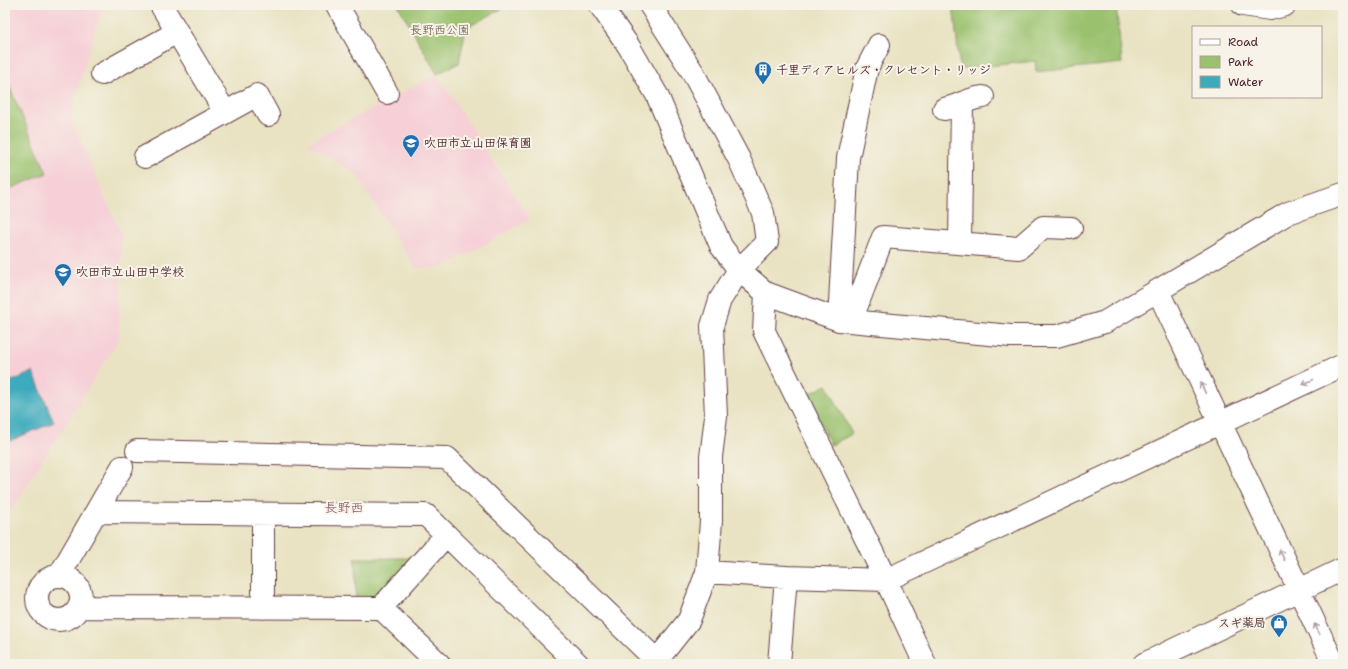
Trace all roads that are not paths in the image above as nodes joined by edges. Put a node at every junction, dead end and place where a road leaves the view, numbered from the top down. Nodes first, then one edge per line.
1 (161, 5) edge
2 (338, 5) edge
3 (600, 5) edge
4 (650, 5) edge
5 (1243, 5) edge
6 (1285, 5) edge
7 (177, 32) junction
8 (879, 45) dead end
9 (102, 74) dead end
10 (387, 93) dead end
11 (983, 97) dead end
12 (225, 112) junction
13 (268, 115) dead end
14 (145, 157) dead end
15 (1343, 194) edge
16 (1071, 228) dead end
17 (960, 242) junction
18 (739, 270) junction
19 (1158, 291) junction
20 (766, 293) junction
21 (845, 320) junction
22 (1343, 365) edge
23 (1220, 423) junction
24 (137, 451) dead end
25 (122, 467) dead end
26 (97, 512) junction
27 (263, 514) junction
28 (446, 534) junction
29 (1343, 570) edge
30 (707, 572) junction
31 (58, 576) junction
32 (786, 577) junction
33 (886, 580) junction
34 (1298, 591) junction
35 (79, 607) junction
36 (263, 608) junction
37 (381, 608) junction
38 (656, 663) edge
39 (438, 664) edge
40 (578, 664) edge
41 (779, 664) edge
42 (925, 664) edge
43 (1144, 664) edge
44 (1334, 664) edge

1 - 7 street
2 - 10 street
3 - 18 street
4 - 18 street
5 - 6 street
7 - 9 street
7 - 12 street
8 - 21 street
11 - 17 street
12 - 13 street
12 - 14 street
15 - 19 street
16 - 17 street
17 - 21 street
18 - 20 street
18 - 30 street
19 - 21 street
23 -> 19 street
20 - 21 street
20 - 33 street
22 -> 23 street
23 - 33 street
34 -> 23 street
24 - 38 street
25 - 26 street
26 - 27 street
26 - 31 street
27 - 28 street
27 - 36 street
28 - 37 street
28 - 40 street
29 - 34 street
30 - 32 street
30 - 38 street
31 - 35 street
31 - 35 street
32 - 33 street
32 - 41 street
33 - 42 street
34 - 43 street
44 -> 34 street
35 - 36 street
36 - 37 street
37 - 39 street

